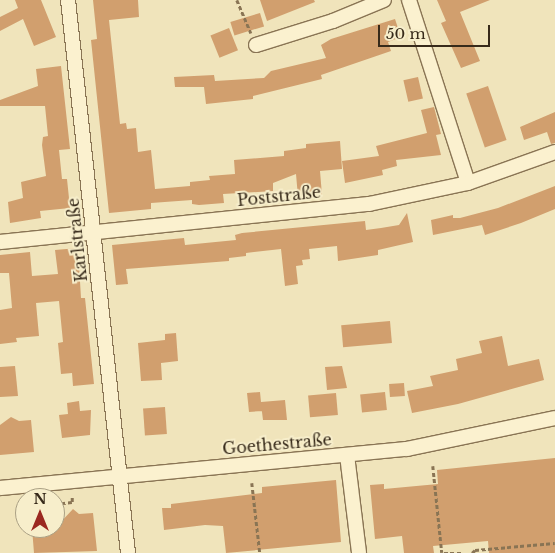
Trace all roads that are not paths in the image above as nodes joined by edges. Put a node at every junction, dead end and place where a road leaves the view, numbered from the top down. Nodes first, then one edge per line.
1 (68, 0) edge
2 (384, 0) edge
3 (409, 0) edge
4 (256, 46) road end
5 (555, 152) edge
6 (468, 183) junction
7 (94, 231) junction
8 (0, 242) edge
9 (555, 418) edge
10 (347, 455) junction
11 (120, 476) junction
12 (0, 488) edge
13 (128, 553) edge
14 (359, 553) edge

1 - 7 street, Karlstraße
2 - 4 street
3 - 6 street
5 - 6 street, Poststraße
6 - 7 street, Poststraße
7 - 8 street, Poststraße
7 - 11 street, Karlstraße
9 - 10 street, Goethestraße
10 - 11 street, Goethestraße
10 - 14 street
11 - 12 street, Goethestraße
11 - 13 street, Karlstraße

